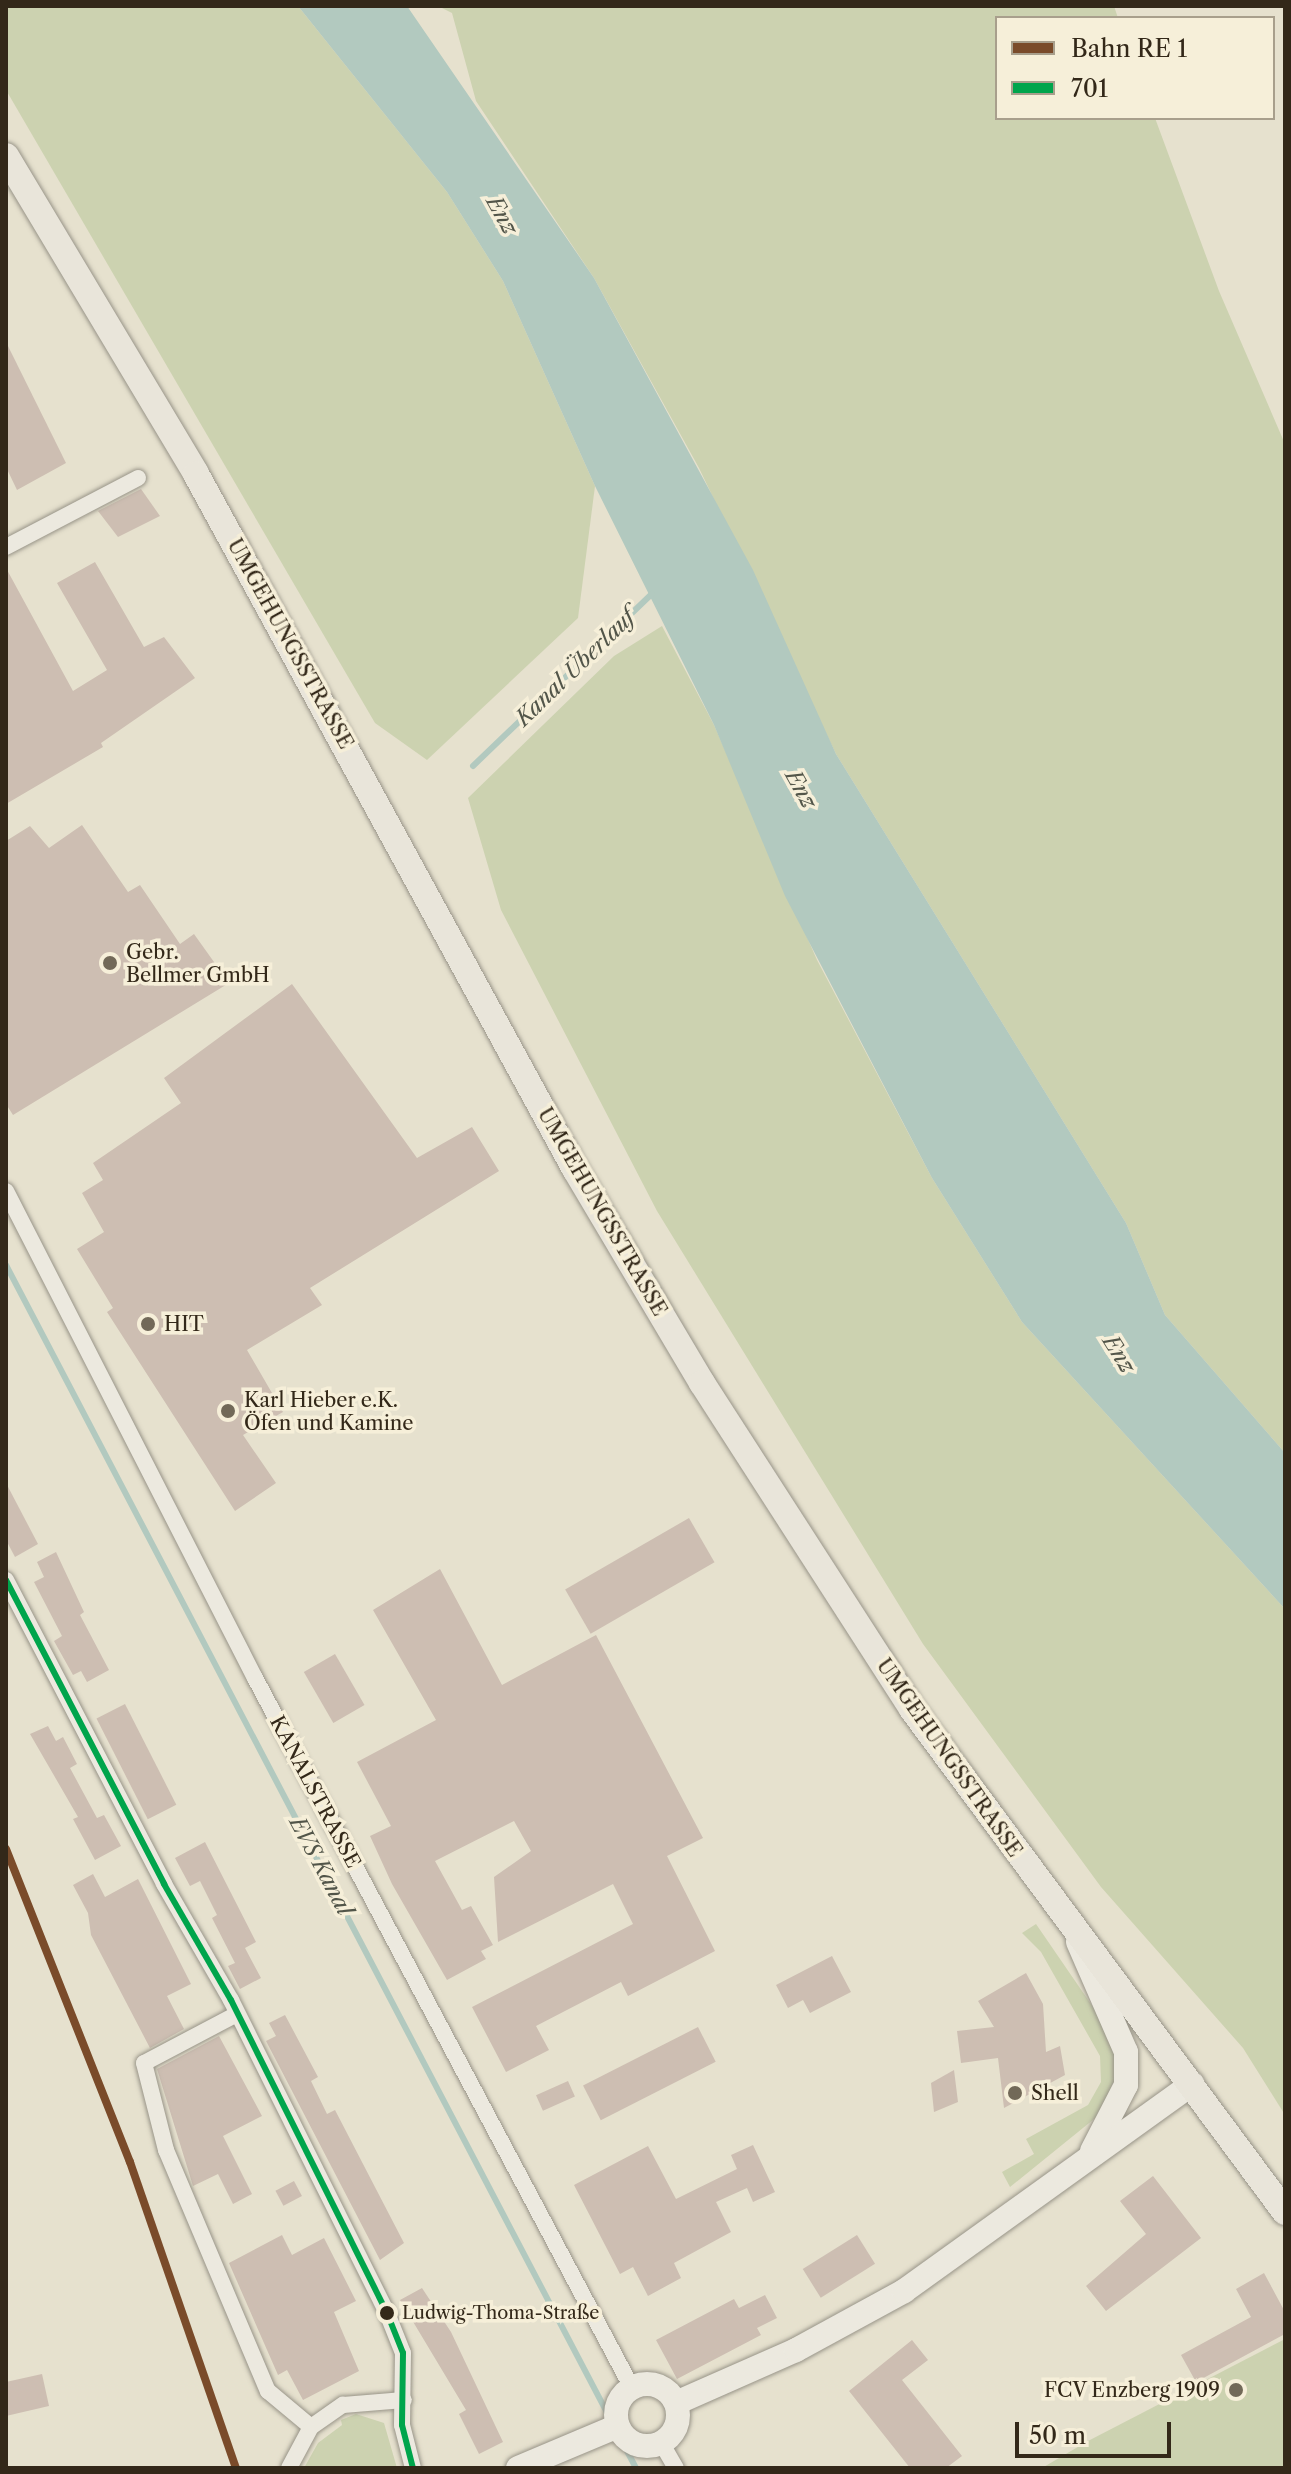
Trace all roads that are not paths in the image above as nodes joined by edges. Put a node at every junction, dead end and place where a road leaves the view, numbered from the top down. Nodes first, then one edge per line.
1 (6, 156) edge
2 (138, 478) dead end
3 (6, 547) edge
4 (6, 1191) edge
5 (6, 1580) edge
6 (1070, 1926) junction
7 (237, 2014) junction
8 (1192, 2084) junction
9 (1091, 2154) junction
10 (1285, 2212) edge
11 (632, 2388) junction
12 (404, 2400) junction
13 (676, 2403) junction
14 (618, 2426) junction
15 (311, 2427) junction
16 (662, 2444) junction
17 (289, 2468) edge
18 (413, 2468) edge
19 (518, 2468) edge
20 (676, 2468) edge

1 - 6 main road, UMGEHUNGSSTRASSE
2 - 3 street
4 - 11 street, KANALSTRASSE
5 - 7 street
6 - 8 main road, UMGEHUNGSSTRASSE
6 - 9 main road
7 - 12 street
7 - 15 street
8 - 9 main road
8 - 10 main road, UMGEHUNGSSTRASSE
9 - 13 main road
11 - 13 main road
11 - 14 main road
12 - 15 street
12 - 18 street
13 - 16 main road
14 - 16 main road
14 - 19 main road
15 - 17 street
16 - 20 street

